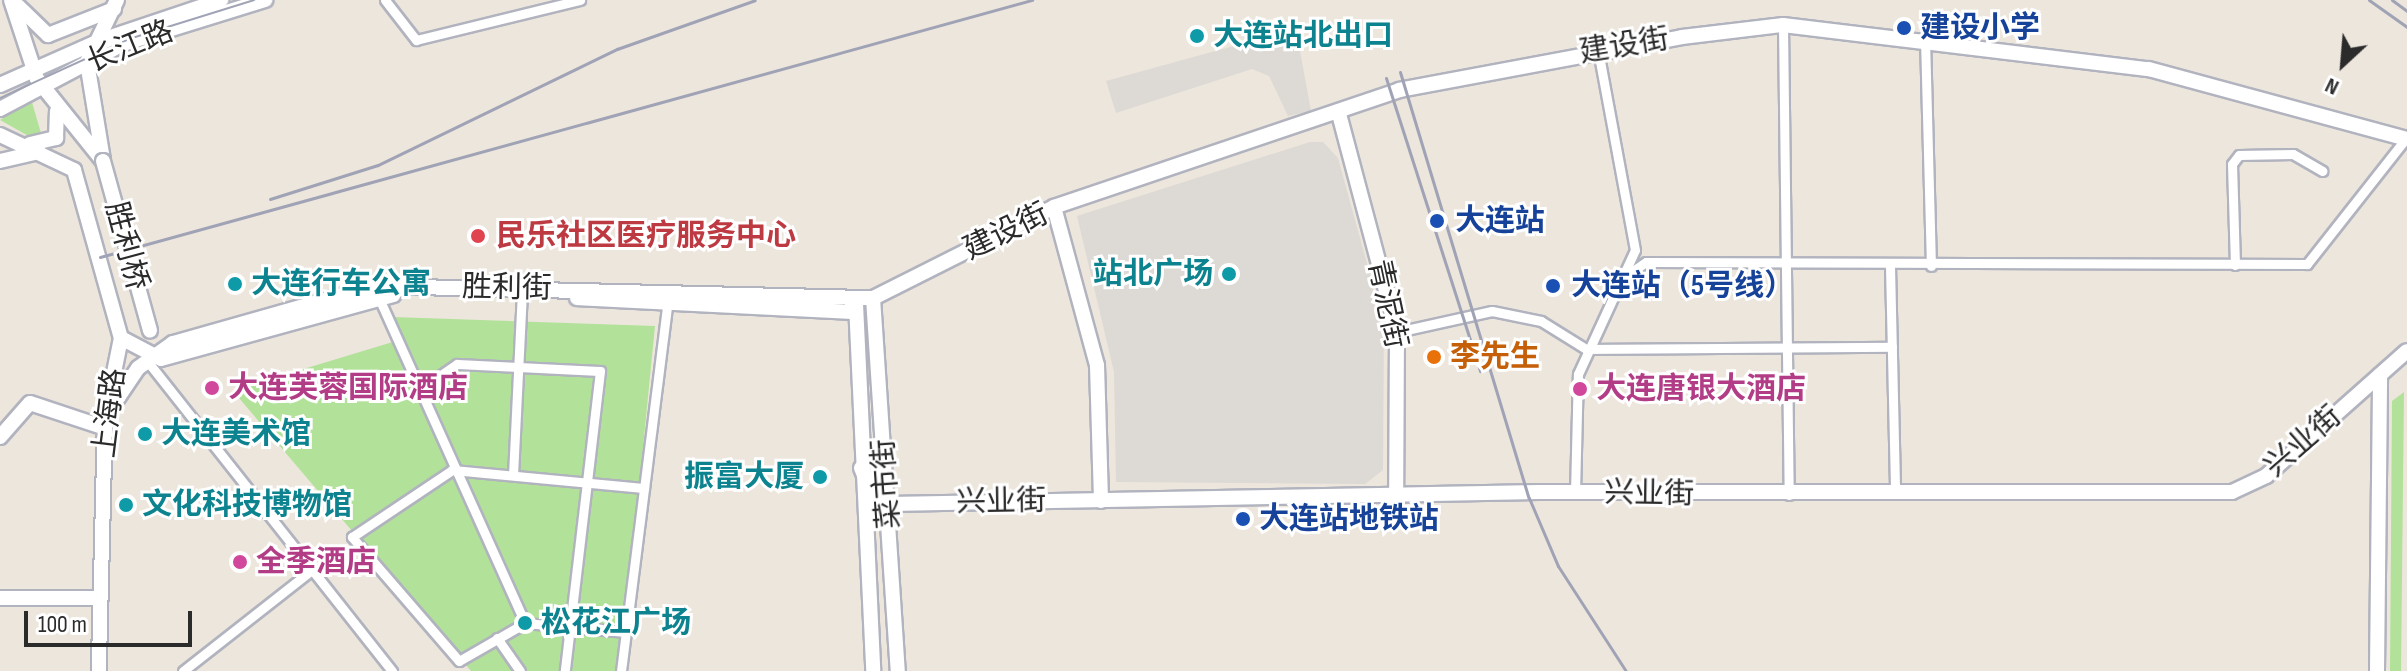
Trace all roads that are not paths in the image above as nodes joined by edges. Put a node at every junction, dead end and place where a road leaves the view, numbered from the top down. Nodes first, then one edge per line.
1 (13, 0) edge
2 (221, 0) edge
3 (265, 0) edge
4 (385, 0) edge
5 (580, 0) edge
6 (116, 4) edge
7 (1783, 25) junction
8 (1925, 37) junction
9 (99, 41) junction
10 (1598, 51) junction
11 (87, 62) junction
12 (32, 69) junction
13 (0, 85) edge
14 (42, 87) junction
15 (0, 109) edge
16 (57, 111) junction
17 (1339, 114) junction
18 (5, 138) edge
19 (2406, 138) edge
20 (44, 152) junction
21 (0, 161) edge
22 (103, 161) junction
23 (2323, 171) dead end
24 (1054, 207) junction
25 (1789, 265) junction
26 (2235, 265) junction
27 (1890, 266) junction
28 (1931, 266) junction
29 (1630, 273) junction
30 (376, 290) junction
31 (521, 293) junction
32 (668, 294) junction
33 (873, 298) junction
34 (856, 305) junction
35 (1397, 332) junction
36 (121, 338) junction
37 (173, 343) junction
38 (1892, 347) junction
39 (1789, 348) junction
40 (1586, 349) junction
41 (2407, 351) edge
42 (150, 360) junction
43 (518, 363) junction
44 (2380, 375) junction
45 (416, 392) junction
46 (105, 423) junction
47 (0, 437) edge
48 (861, 468) junction
49 (452, 470) junction
50 (513, 475) junction
51 (586, 482) junction
52 (644, 488) junction
53 (1575, 493) junction
54 (1895, 493) junction
55 (1789, 495) junction
56 (1396, 498) junction
57 (1101, 501) junction
58 (889, 504) junction
59 (312, 570) junction
60 (0, 598) edge
61 (99, 598) junction
62 (525, 623) junction
63 (570, 626) junction
64 (626, 632) junction
65 (497, 638) junction
66 (99, 671) edge
67 (183, 671) edge
68 (392, 671) edge
69 (520, 671) edge
70 (565, 671) edge
71 (621, 671) edge
72 (873, 671) edge
73 (898, 671) edge
74 (2377, 671) edge

1 - 6 main road
1 - 12 main road
2 - 9 main road, 长江路
3 - 11 main road, 长江路
4 - 5 street
6 - 9 main road
7 - 8 main road, 建设街
7 - 10 main road, 建设街
7 - 25 street
8 - 19 main road, 建设街
8 - 28 street
9 - 11 main road
9 - 12 main road, 长江路
10 - 17 main road, 建设街
10 - 29 street
11 - 14 main road, 长江路
11 - 22 main road, 胜利桥
12 - 13 main road, 长江路
12 - 14 main road
14 - 15 main road, 长江路
14 - 16 main road
16 - 18 main road
16 - 22 main road
17 - 24 main road, 建设街
17 - 35 main road, 青泥街
18 - 20 main road
19 - 26 street
20 - 21 main road
20 - 36 main road, 胜利桥
22 - 37 main road, 胜利桥, bridge
23 - 26 street
24 - 33 main road, 建设街
24 - 57 main road
25 - 27 street
25 - 29 street
25 - 39 street
26 - 28 street
27 - 28 street
27 - 38 street
29 - 40 street
30 - 31 main road, 胜利街
30 - 37 main road, 胜利街
30 - 42 main road, 胜利街
30 - 45 street
31 - 32 main road, 胜利街
31 - 43 street
32 - 34 main road, 胜利街
32 - 52 street
33 - 34 main road, 胜利街
33 - 58 main road, 菜市街
34 - 48 main road
35 - 40 street
35 - 56 main road, 青泥街
36 - 42 main road, 上海路
36 - 46 main road, 上海路
37 - 42 main road, 胜利街
38 - 39 street
38 - 54 street
39 - 40 street
39 - 55 street
40 - 53 street
41 - 44 main road, 兴业街
42 - 46 main road
42 - 59 street
43 - 45 street
43 - 50 street
43 - 51 street
44 - 54 main road, 兴业街
44 - 74 main road
45 - 49 street
46 - 47 main road
46 - 61 main road, 上海路
48 - 58 main road
48 - 72 main road
49 - 50 street
49 - 62 street
49 - 65 street
50 - 51 street
51 - 52 street
51 - 63 street
52 - 64 street
53 - 55 main road, 兴业街
53 - 56 main road, 兴业街
54 - 55 main road, 兴业街
56 - 57 main road, 兴业街
57 - 58 main road, 兴业街
58 - 73 main road, 菜市街
59 - 67 street
59 - 68 street
60 - 61 main road
61 - 66 main road, 上海路
62 - 63 street
62 - 65 street
63 - 64 street
63 - 70 street
64 - 71 street
65 - 69 street

